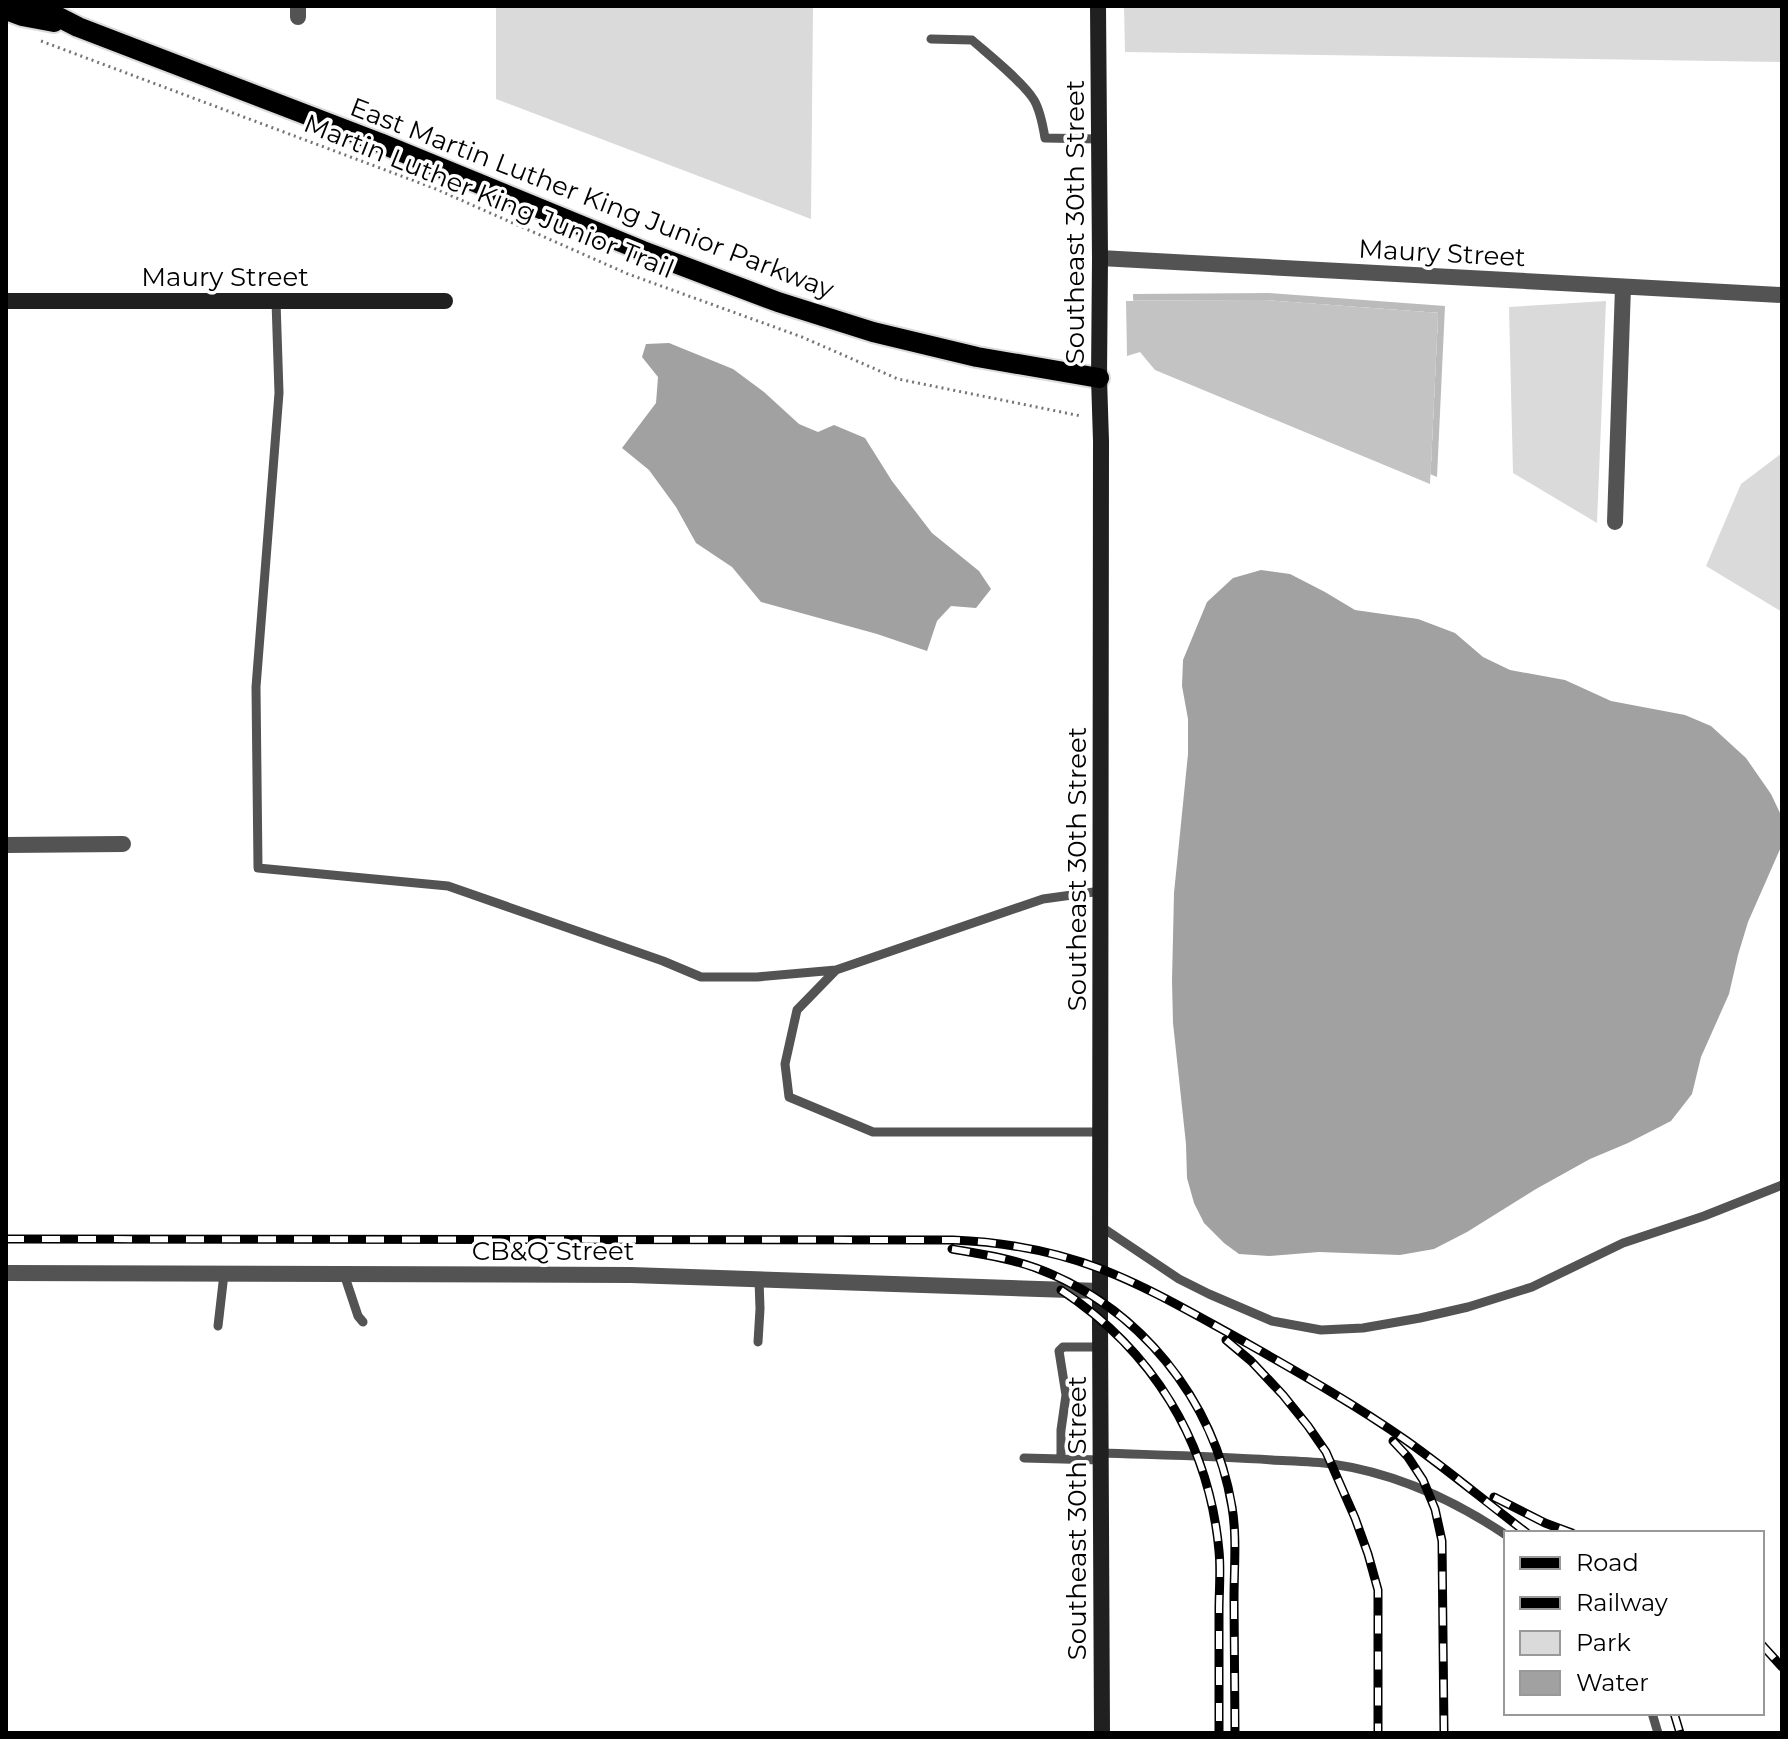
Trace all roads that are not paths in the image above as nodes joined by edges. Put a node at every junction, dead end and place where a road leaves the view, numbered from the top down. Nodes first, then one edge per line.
1 (37, 6) edge
2 (1098, 6) edge
3 (6, 10) edge
4 (78, 27) junction
5 (931, 39) dead end
6 (1099, 139) junction
7 (1100, 258) junction
8 (1623, 287) junction
9 (1782, 295) edge
10 (6, 301) edge
11 (276, 301) junction
12 (445, 301) dead end
13 (1099, 378) junction
14 (1615, 522) dead end
15 (123, 844) dead end
16 (6, 845) edge
17 (1101, 891) junction
18 (836, 970) junction
19 (1100, 1132) junction
20 (1782, 1185) edge
21 (1100, 1226) junction
22 (6, 1273) edge
23 (224, 1274) junction
24 (344, 1274) junction
25 (759, 1279) junction
26 (1100, 1291) junction
27 (363, 1322) dead end
28 (218, 1326) dead end
29 (758, 1342) dead end
30 (1100, 1347) junction
31 (1101, 1456) junction
32 (1024, 1458) dead end
33 (1061, 1459) junction
34 (1504, 1534) edge
35 (1102, 1733) edge

1 - 4 main road, East Martin Luther King Junior Parkway
2 - 6 main road, Southeast 30th Street
3 - 4 main road, East Martin Luther King Junior Parkway
4 - 13 main road, East Martin Luther King Junior Parkway
5 - 6 lane
6 - 7 main road, Southeast 30th Street
7 - 8 street, Maury Street
7 - 13 main road, Southeast 30th Street
8 - 9 street, Maury Street
8 - 14 street
10 - 11 main road, Maury Street
11 - 12 main road, Maury Street
11 - 18 lane
13 - 17 main road, Southeast 30th Street
15 - 16 street
17 - 18 lane
17 - 19 main road, Southeast 30th Street
18 - 19 lane
19 - 21 main road, Southeast 30th Street
20 - 21 lane
21 - 26 main road, Southeast 30th Street
22 - 23 street, CB&Q Street
23 - 24 street, CB&Q Street
23 - 28 lane
24 - 25 street, CB&Q Street
24 - 27 lane
25 - 26 street, CB&Q Street
25 - 29 lane
26 - 30 main road, Southeast 30th Street
30 - 31 main road, Southeast 30th Street
30 - 33 lane
31 - 33 lane
31 - 34 lane
31 - 35 main road, Southeast 30th Street
32 - 33 lane

